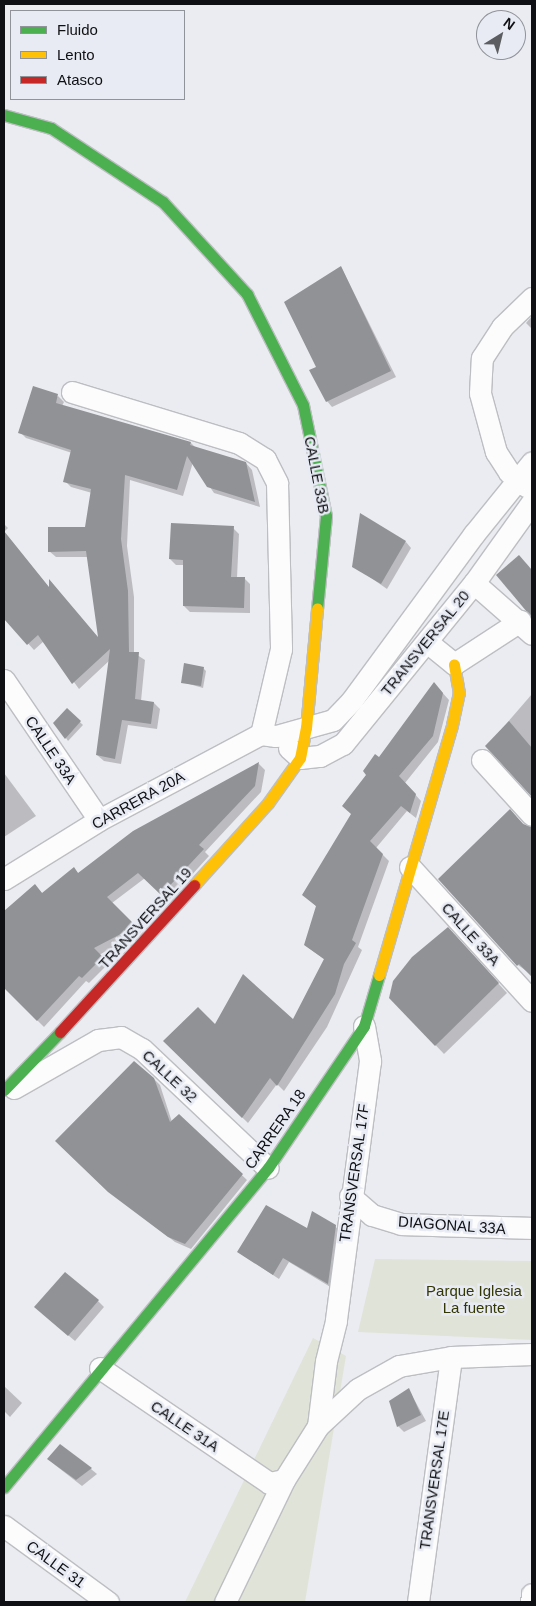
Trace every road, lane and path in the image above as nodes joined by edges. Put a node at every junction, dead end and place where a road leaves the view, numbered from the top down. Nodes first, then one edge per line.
1 (4, 115) edge
2 (532, 298) edge
3 (72, 392) dead end
4 (532, 462) edge
5 (524, 484) edge
6 (532, 502) edge
7 (474, 583) junction
8 (526, 628) edge
9 (427, 642) junction
10 (454, 664) junction
11 (4, 680) edge
12 (306, 728) junction
13 (269, 735) junction
14 (300, 758) junction
15 (482, 760) dead end
16 (532, 815) edge
17 (99, 820) junction
18 (410, 867) junction
19 (4, 879) edge
20 (532, 1001) edge
21 (364, 1026) junction
22 (4, 1092) edge
23 (268, 1168) junction
24 (350, 1196) junction
25 (532, 1228) edge
26 (532, 1354) edge
27 (451, 1357) junction
28 (100, 1368) junction
29 (318, 1426) junction
30 (277, 1482) junction
31 (4, 1487) edge
32 (4, 1526) edge
33 (532, 1594) edge
34 (108, 1602) edge
35 (225, 1602) edge
36 (418, 1602) edge
37 (531, 1602) edge

1 - 12 main road, CALLE 33B
2 - 5 street
3 - 13 street
4 - 5 street, TRANSVERSAL 20
5 - 12 street, TRANSVERSAL 20
6 - 7 street, TRANSVERSAL 20
7 - 8 street
7 - 9 street, TRANSVERSAL 20
8 - 10 street
9 - 10 street
9 - 14 street, TRANSVERSAL 20
10 - 18 main road, CARRERA 18
11 - 17 street, CALLE 33A
12 - 13 street, CARRERA 20A
12 - 14 main road, CALLE 33B
13 - 14 street
13 - 17 street, CARRERA 20A
14 - 22 main road, TRANSVERSAL 19
15 - 16 street
17 - 19 street, CARRERA 20A
18 - 20 street, CALLE 33A
18 - 21 main road, CARRERA 18
21 - 23 main road, CARRERA 18
21 - 24 street, TRANSVERSAL 17F
22 - 23 street, CALLE 32
23 - 28 main road, CARRERA 18
24 - 25 street, DIAGONAL 33A
24 - 29 street, TRANSVERSAL 17F
26 - 27 street
27 - 29 street
27 - 36 street, TRANSVERSAL 17E
28 - 30 street, CALLE 31A
28 - 31 main road, CARRERA 18
29 - 30 street
30 - 35 street
32 - 34 street, CALLE 31
33 - 37 street

